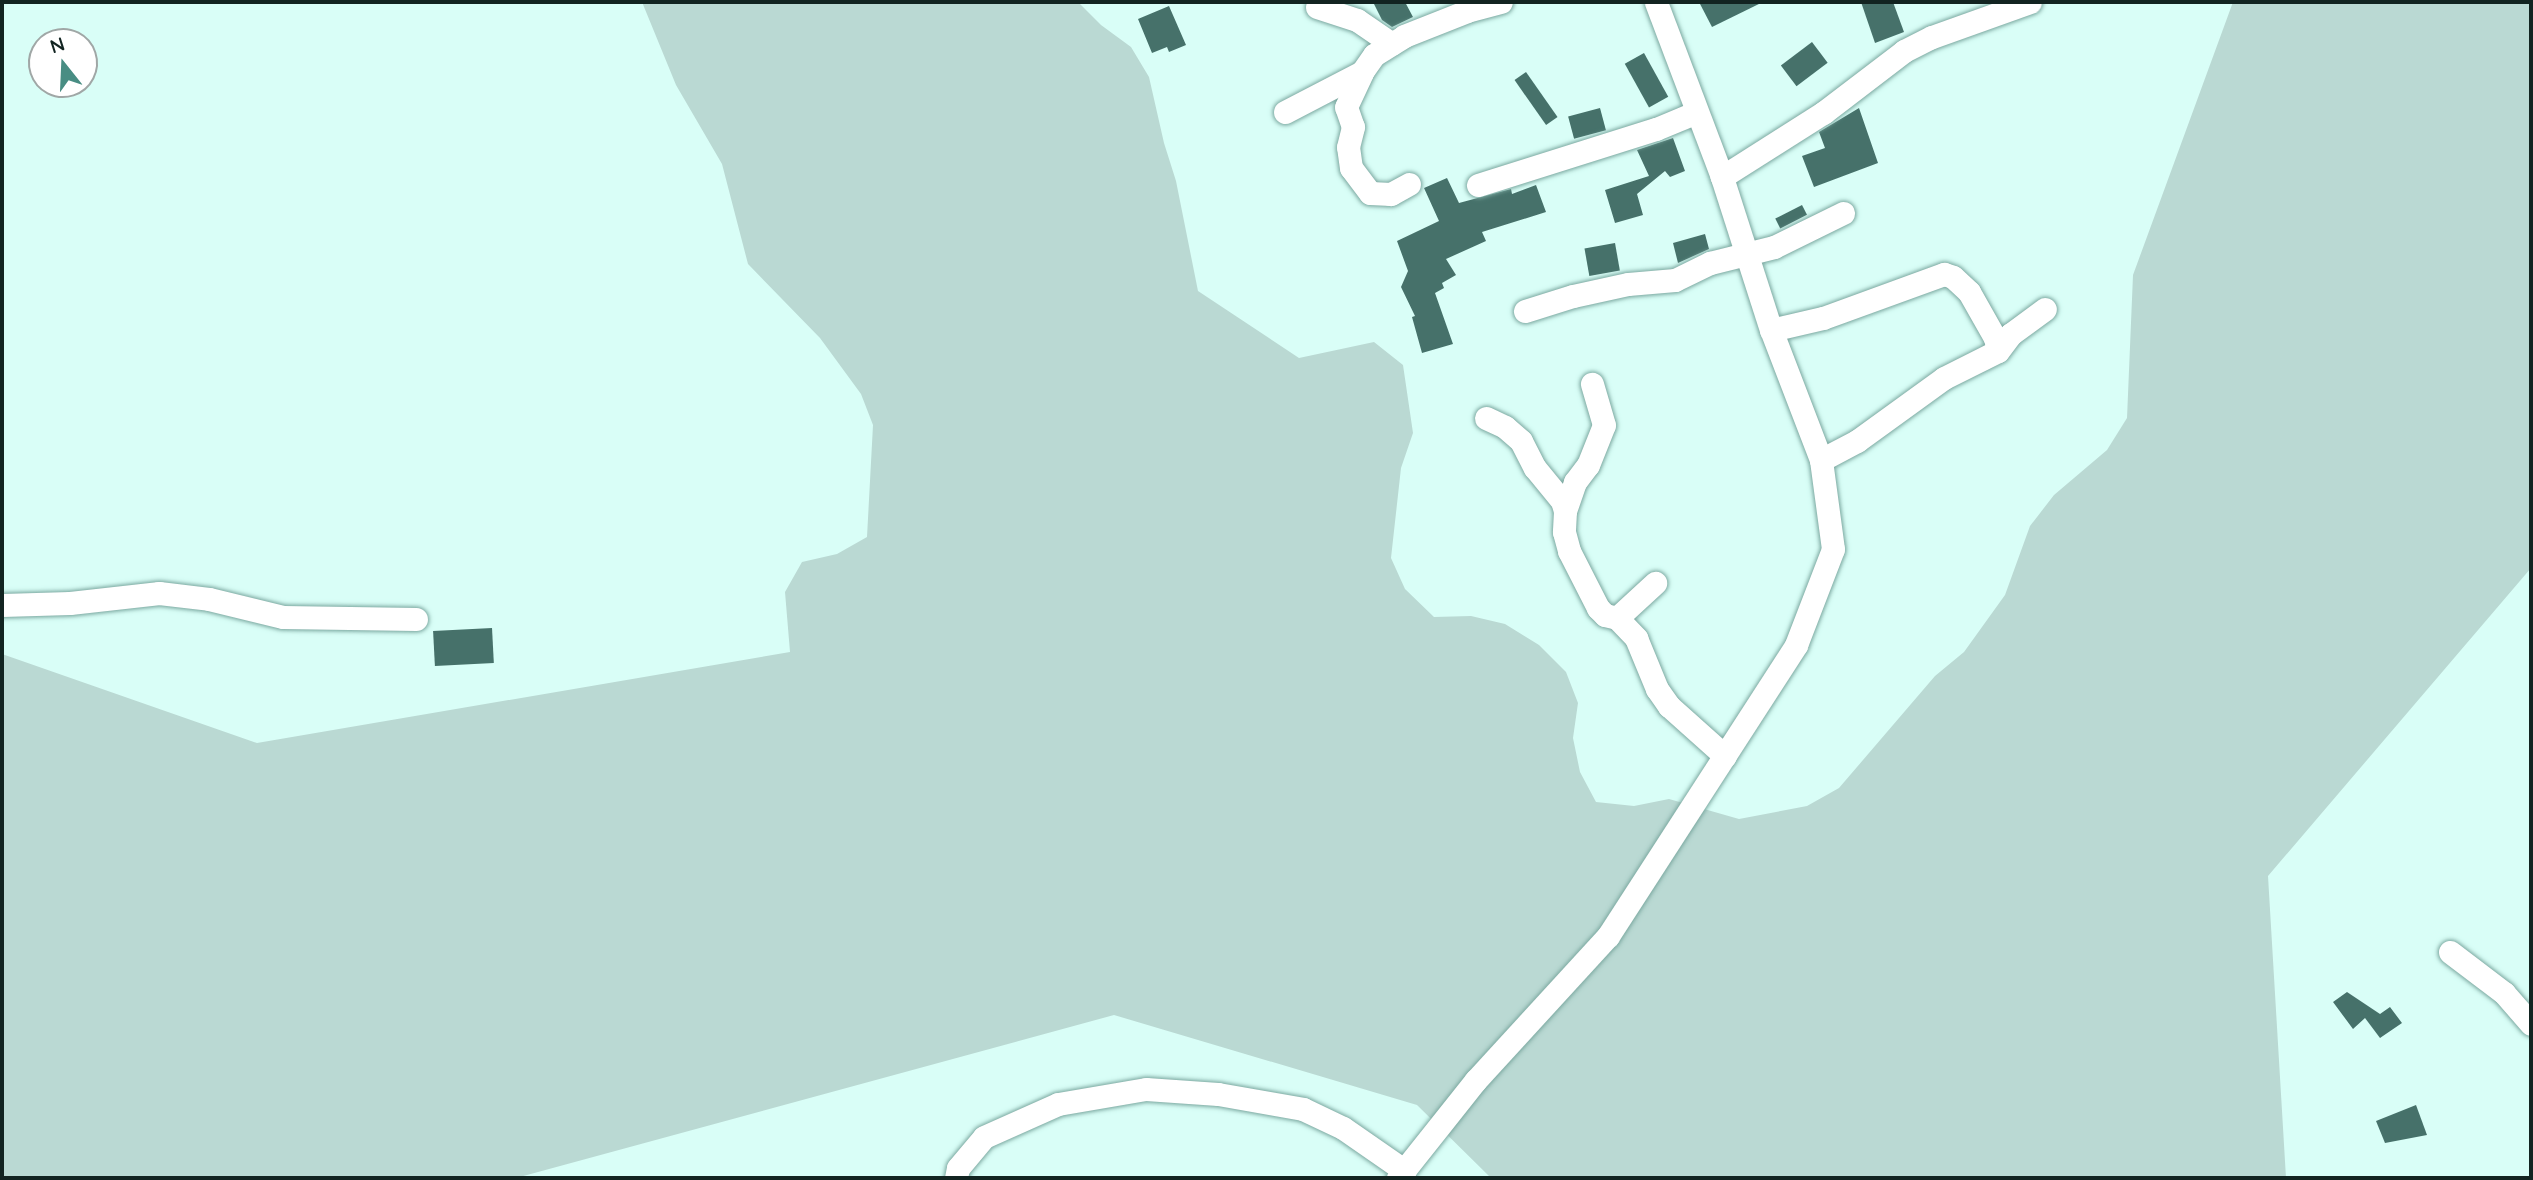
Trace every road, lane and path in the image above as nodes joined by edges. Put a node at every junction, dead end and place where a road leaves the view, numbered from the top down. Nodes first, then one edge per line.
1 (1501, 2) edge
2 (1656, 2) edge
3 (2030, 2) edge
4 (1317, 7) dead end
5 (1392, 44) junction
6 (1362, 72) junction
7 (1285, 112) dead end
8 (1697, 112) junction
9 (1722, 177) junction
10 (1409, 184) dead end
11 (1478, 185) dead end
12 (1843, 213) dead end
13 (1747, 256) junction
14 (2045, 309) dead end
15 (1525, 311) dead end
16 (1771, 330) junction
17 (1998, 351) junction
18 (1592, 384) dead end
19 (1486, 418) dead end
20 (1821, 460) junction
21 (1565, 511) junction
22 (1656, 583) dead end
23 (2, 605) edge
24 (1617, 618) junction
25 (416, 619) dead end
26 (1725, 756) junction
27 (2450, 951) dead end
28 (2531, 1024) edge
29 (1402, 1175) edge
30 (956, 1178) edge

1 - 5 street
2 - 8 street
3 - 9 street
4 - 5 street
5 - 6 street
6 - 7 street
6 - 10 street
8 - 9 street
8 - 11 street
9 - 13 street
12 - 13 street
13 - 15 street
13 - 16 street
14 - 17 street
16 - 17 street
16 - 20 street
17 - 20 street
18 - 21 street
19 - 21 street
20 - 26 street
21 - 24 street
22 - 24 street
23 - 25 street
24 - 26 street
26 - 29 street
27 - 28 street
29 - 30 street

